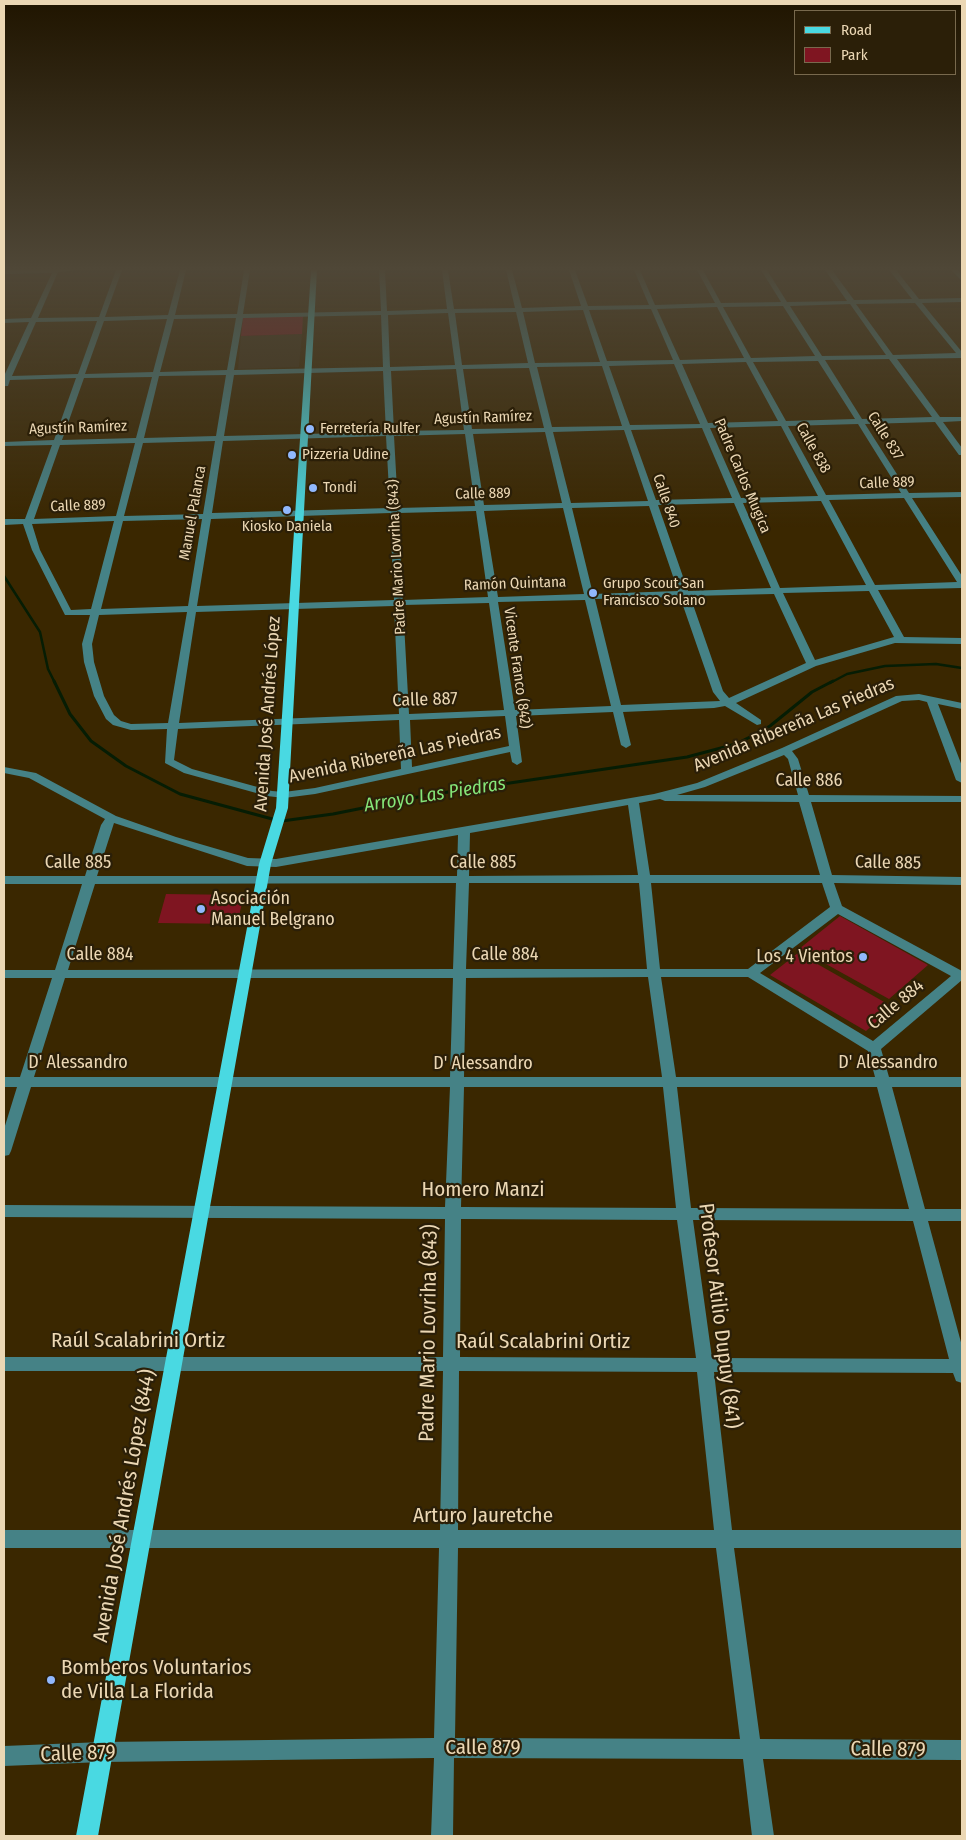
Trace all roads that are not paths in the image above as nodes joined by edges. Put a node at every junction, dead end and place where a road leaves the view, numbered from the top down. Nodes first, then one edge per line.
1 (16, 356) edge
2 (89, 356) edge
3 (161, 356) edge
4 (233, 356) edge
5 (309, 356) edge
6 (386, 356) edge
7 (458, 356) edge
8 (530, 356) edge
9 (601, 356) edge
10 (675, 356) edge
11 (747, 356) edge
12 (818, 356) edge
13 (962, 356) edge
14 (891, 357) junction
15 (820, 359) junction
16 (749, 360) junction
17 (678, 362) junction
18 (604, 364) junction
19 (533, 366) junction
20 (460, 368) junction
21 (387, 370) junction
22 (308, 371) junction
23 (230, 373) junction
24 (156, 375) junction
25 (82, 376) junction
26 (6, 378) edge
27 (4, 386) edge
28 (962, 419) edge
29 (938, 420) junction
30 (860, 421) junction
31 (782, 423) junction
32 (705, 425) junction
33 (627, 428) junction
34 (548, 430) junction
35 (469, 432) junction
36 (392, 434) junction
37 (305, 436) junction
38 (220, 438) junction
39 (139, 440) junction
40 (58, 442) junction
41 (4, 444) edge
42 (962, 454) edge
43 (962, 494) edge
44 (906, 496) junction
45 (824, 498) junction
46 (738, 501) junction
47 (652, 503) junction
48 (567, 506) junction
49 (481, 508) junction
50 (394, 510) junction
51 (300, 513) junction
52 (207, 516) junction
53 (118, 518) junction
54 (28, 521) junction
55 (4, 522) edge
56 (962, 584) edge
57 (871, 588) junction
58 (777, 591) junction
59 (684, 595) junction
60 (589, 597) junction
61 (494, 600) junction
62 (399, 603) junction
63 (295, 607) junction
64 (191, 610) junction
65 (95, 612) junction
66 (900, 639) junction
67 (962, 641) edge
68 (812, 664) junction
69 (931, 699) junction
70 (727, 702) junction
71 (962, 706) edge
72 (616, 710) junction
73 (509, 714) junction
74 (403, 718) junction
75 (287, 722) junction
76 (757, 722) dead end
77 (173, 726) junction
78 (626, 745) dead end
79 (514, 748) junction
80 (786, 750) junction
81 (168, 760) joint
82 (517, 762) dead end
83 (4, 770) edge
84 (407, 771) junction
85 (962, 780) edge
86 (284, 795) junction
87 (655, 797) junction
88 (805, 798) junction
89 (962, 799) edge
90 (633, 801) junction
91 (112, 818) junction
92 (464, 830) junction
93 (266, 859) junction
94 (826, 879) junction
95 (4, 880) edge
96 (90, 880) junction
97 (645, 880) junction
98 (262, 881) junction
99 (461, 881) junction
100 (962, 881) edge
101 (837, 908) junction
102 (751, 973) junction
103 (4, 974) edge
104 (61, 974) junction
105 (246, 974) junction
106 (459, 974) junction
107 (654, 974) junction
108 (960, 976) edge
109 (874, 1048) junction
110 (882, 1081) junction
111 (4, 1082) edge
112 (27, 1082) junction
113 (225, 1082) junction
114 (962, 1082) edge
115 (458, 1083) junction
116 (670, 1084) junction
117 (4, 1151) edge
118 (4, 1211) edge
119 (200, 1212) junction
120 (453, 1212) junction
121 (684, 1212) junction
122 (918, 1215) junction
123 (962, 1215) edge
124 (174, 1363) junction
125 (4, 1364) edge
126 (450, 1365) junction
127 (705, 1365) junction
128 (961, 1369) edge
129 (143, 1538) junction
130 (449, 1538) junction
131 (962, 1539) edge
132 (4, 1540) edge
133 (724, 1540) junction
134 (443, 1748) junction
135 (751, 1748) junction
136 (962, 1750) edge
137 (102, 1752) junction
138 (4, 1756) edge
139 (87, 1836) edge
140 (442, 1836) edge
141 (762, 1836) edge

1 - 26 street
2 - 25 street
3 - 24 street
4 - 23 street, Manuel Palanca
5 - 22 main road, Avenida José Andrés López
6 - 21 street, Padre Mario Lovriha (843)
7 - 20 street, Vicente Franco (842)
8 - 19 street
9 - 18 street, Calle 840
10 - 17 street, Padre Carlos Mugica
11 - 16 street, Calle 838
12 - 15 street, Calle 837
13 - 14 street
14 - 15 street
14 - 29 street
15 - 16 street
15 - 30 street, Calle 837
16 - 17 street
16 - 31 street, Calle 838
17 - 18 street
17 - 32 street, Padre Carlos Mugica
18 - 19 street
18 - 33 street, Calle 840
19 - 20 street
19 - 34 street
20 - 21 street
20 - 35 street, Vicente Franco (842)
21 - 22 street
21 - 36 street, Padre Mario Lovriha (843)
22 - 23 street
22 - 37 main road, Avenida José Andrés López
23 - 24 street
23 - 38 street, Manuel Palanca
24 - 25 street
24 - 39 street
25 - 26 street
25 - 40 street
26 - 27 street
28 - 29 street, Agustín Ramírez
29 - 30 street, Agustín Ramírez
29 - 42 street
30 - 31 street, Agustín Ramírez
30 - 44 street, Calle 837
31 - 32 street, Agustín Ramírez
31 - 45 street, Calle 838
32 - 33 street, Agustín Ramírez
32 - 46 street, Padre Carlos Mugica
33 - 34 street, Agustín Ramírez
33 - 47 street, Calle 840
34 - 35 street, Agustín Ramírez
34 - 48 street
35 - 36 street, Agustín Ramírez
35 - 49 street, Vicente Franco (842)
36 - 37 street, Agustín Ramírez
36 - 50 street, Padre Mario Lovriha (843)
37 - 38 street, Agustín Ramírez
37 - 51 main road, Avenida José Andrés López
38 - 39 street, Agustín Ramírez
38 - 52 street, Manuel Palanca
39 - 40 street, Agustín Ramírez
39 - 53 street
40 - 41 street, Agustín Ramírez
40 - 54 street
43 - 44 street, Calle 889
44 - 45 street, Calle 889
44 - 56 street, Calle 837
45 - 46 street, Calle 889
45 - 57 street, Calle 838
46 - 47 street, Calle 889
46 - 58 street, Padre Carlos Mugica
47 - 48 street, Calle 889
47 - 59 street, Calle 840
48 - 49 street, Calle 889
48 - 60 street
49 - 50 street, Calle 889
49 - 61 street, Vicente Franco (842)
50 - 51 street, Calle 889
50 - 62 street, Padre Mario Lovriha (843)
51 - 52 street, Calle 889
51 - 63 main road, Avenida José Andrés López
52 - 53 street, Calle 889
52 - 64 street, Manuel Palanca
53 - 54 street, Calle 889
53 - 65 street
54 - 55 street, Calle 889
54 - 65 street, Ramón Quintana
56 - 57 street, Ramón Quintana
57 - 58 street, Ramón Quintana
57 - 66 street, Calle 838
58 - 59 street, Ramón Quintana
58 - 68 street, Padre Carlos Mugica
59 - 60 street, Ramón Quintana
59 - 70 street, Calle 840
60 - 61 street, Ramón Quintana
60 - 72 street
61 - 62 street, Ramón Quintana
61 - 73 street, Vicente Franco (842)
62 - 63 street, Ramón Quintana
62 - 74 street, Padre Mario Lovriha (843)
63 - 64 street, Ramón Quintana
63 - 75 main road, Avenida José Andrés López
64 - 65 street, Ramón Quintana
64 - 77 street, Manuel Palanca
65 - 77 street, Calle 887
66 - 67 street
66 - 68 street
68 - 70 street
69 - 71 street, Avenida Ribereña Las Piedras
69 - 80 street, Avenida Ribereña Las Piedras
69 - 85 street
70 - 72 street, Calle 887
70 - 76 street, Calle 840
72 - 73 street, Calle 887
72 - 78 street
73 - 74 street, Calle 887
73 - 79 street, Vicente Franco (842)
74 - 75 street, Calle 887
74 - 84 street, Padre Mario Lovriha (843)
75 - 77 street, Calle 887
75 - 86 main road, Avenida José Andrés López
77 - 81 street, Manuel Palanca
79 - 82 street, Vicente Franco (842)
79 - 84 street, Avenida Ribereña Las Piedras
80 - 87 street, Avenida Ribereña Las Piedras
80 - 88 street
81 - 86 street, Avenida Ribereña Las Piedras
83 - 91 street, Avenida Ribereña Las Piedras
84 - 86 street, Avenida Ribereña Las Piedras
86 - 93 main road, Avenida José Andrés López
87 - 88 street, Calle 886
87 - 90 street, Avenida Ribereña Las Piedras
88 - 89 street, Calle 886
88 - 94 street
90 - 92 street, Avenida Ribereña Las Piedras
90 - 97 street, Profesor Atilio Dupuy (841)
91 - 93 street, Avenida Ribereña Las Piedras
91 - 96 street
92 - 93 street, Avenida Ribereña Las Piedras
92 - 99 street, Padre Mario Lovriha (843)
93 - 98 main road, Avenida José Andrés López
94 - 97 street, Calle 885
94 - 100 street, Calle 885
94 - 101 street
95 - 96 street, Calle 885
96 - 98 street, Calle 885
96 - 104 street
97 - 99 street, Calle 885
97 - 107 street, Profesor Atilio Dupuy (841)
98 - 99 street, Calle 885
98 - 105 main road, Avenida José Andrés López
99 - 106 street, Padre Mario Lovriha (843)
101 - 102 street
101 - 108 street
102 - 107 street, Calle 884
102 - 109 street, Calle 884
103 - 104 street, Calle 884
104 - 105 street, Calle 884
104 - 112 street
105 - 106 street, Calle 884
105 - 113 main road, Avenida José Andrés López
106 - 107 street, Calle 884
106 - 115 street, Padre Mario Lovriha (843)
107 - 116 street, Profesor Atilio Dupuy (841)
108 - 109 street, Calle 884
109 - 110 street
110 - 114 street, D' Alessandro
110 - 116 street, D' Alessandro
110 - 122 street
111 - 112 street, D' Alessandro
112 - 113 street, D' Alessandro
112 - 117 street
113 - 115 street, D' Alessandro
113 - 119 main road, Avenida José Andrés López
115 - 116 street, D' Alessandro
115 - 120 street, Padre Mario Lovriha (843)
116 - 121 street, Profesor Atilio Dupuy (841)
118 - 119 street, Homero Manzi
119 - 120 street, Homero Manzi
119 - 124 main road, Avenida José Andrés López (844)
120 - 121 street, Homero Manzi
120 - 126 street, Padre Mario Lovriha (843)
121 - 122 street, Homero Manzi
121 - 127 street, Profesor Atilio Dupuy (841)
122 - 123 street, Homero Manzi
122 - 128 street
124 - 125 street, Raúl Scalabrini Ortiz
124 - 126 street, Raúl Scalabrini Ortiz
124 - 129 main road, Avenida José Andrés López (844)
126 - 127 street, Raúl Scalabrini Ortiz
126 - 130 street, Padre Mario Lovriha (843)
127 - 128 street, Raúl Scalabrini Ortiz
127 - 133 street, Profesor Atilio Dupuy (841)
129 - 130 street, Arturo Jauretche
129 - 132 street, Arturo Jauretche
129 - 137 main road, Avenida José Andrés López (844)
130 - 133 street, Arturo Jauretche
130 - 134 street, Padre Mario Lovriha (843)
131 - 133 street, Arturo Jauretche
133 - 135 street, Profesor Atilio Dupuy (841)
134 - 135 street, Calle 879
134 - 137 street, Calle 879
134 - 140 street, Padre Mario Lovriha (843)
135 - 136 street, Calle 879
135 - 141 street, Profesor Atilio Dupuy (841)
137 - 138 street, Calle 879
137 - 139 main road, Avenida José Andrés López (844)

